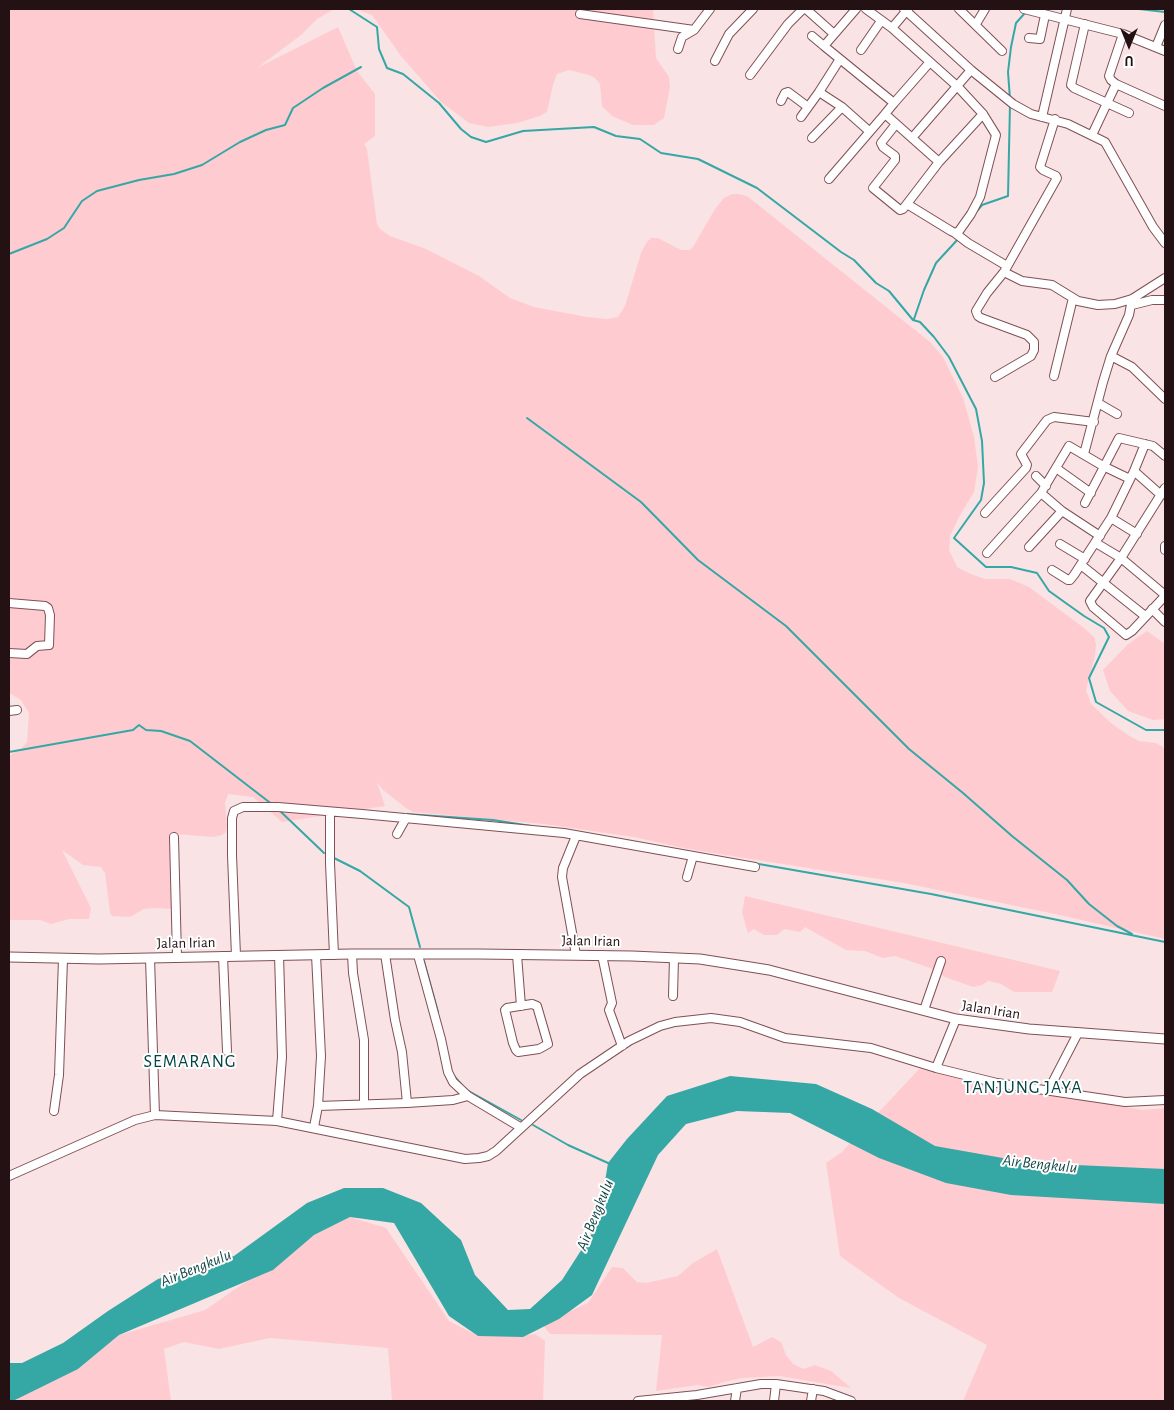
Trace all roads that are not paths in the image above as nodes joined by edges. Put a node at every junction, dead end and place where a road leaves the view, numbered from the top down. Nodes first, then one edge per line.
1 (710, 9) edge
2 (753, 9) edge
3 (804, 9) edge
4 (856, 9) edge
5 (866, 9) edge
6 (906, 9) edge
7 (959, 9) edge
8 (985, 9) edge
9 (1067, 9) edge
10 (1027, 10) edge
11 (580, 14) dead end
12 (1045, 15) junction
13 (1064, 18) junction
14 (881, 21) junction
15 (976, 24) junction
16 (1085, 24) junction
17 (1165, 25) edge
18 (892, 28) junction
19 (694, 30) junction
20 (834, 34) junction
21 (1123, 34) junction
22 (812, 36) dead end
23 (1029, 38) dead end
24 (824, 46) junction
25 (1156, 47) junction
26 (678, 49) dead end
27 (860, 50) dead end
28 (1002, 51) dead end
29 (1165, 51) edge
30 (840, 60) junction
31 (715, 61) dead end
32 (930, 62) junction
33 (971, 70) junction
34 (750, 75) dead end
35 (1116, 84) junction
36 (958, 87) junction
37 (819, 92) junction
38 (781, 101) dead end
39 (894, 103) junction
40 (1107, 104) junction
41 (1165, 106) edge
42 (808, 107) junction
43 (842, 107) junction
44 (1129, 113) dead end
45 (885, 114) junction
46 (983, 114) junction
47 (801, 116) dead end
48 (1042, 117) junction
49 (1055, 119) junction
50 (896, 124) junction
51 (869, 131) junction
52 (1092, 135) junction
53 (812, 138) dead end
54 (912, 138) junction
55 (939, 162) junction
56 (829, 179) dead end
57 (907, 204) junction
58 (959, 236) junction
59 (1165, 243) edge
60 (1006, 269) junction
61 (1165, 278) edge
62 (1073, 298) junction
63 (1165, 300) edge
64 (1132, 302) junction
65 (1111, 356) junction
66 (1054, 376) dead end
67 (995, 377) dead end
68 (1165, 399) edge
69 (1098, 403) junction
70 (1117, 414) dead end
71 (1094, 422) junction
72 (1145, 444) junction
73 (1084, 454) junction
74 (1165, 456) edge
75 (1103, 466) junction
76 (1056, 468) junction
77 (1134, 471) junction
78 (1036, 476) dead end
79 (1130, 480) junction
80 (1046, 486) junction
81 (1165, 488) edge
82 (1091, 493) junction
83 (1041, 494) junction
84 (1161, 495) junction
85 (1085, 503) dead end
86 (1062, 511) junction
87 (985, 513) dead end
88 (1111, 518) junction
89 (1137, 534) junction
90 (1098, 540) junction
91 (1060, 544) dead end
92 (1165, 546) edge
93 (1029, 547) dead end
94 (1165, 550) edge
95 (987, 553) dead end
96 (1121, 558) junction
97 (1083, 562) junction
98 (1052, 570) dead end
99 (1104, 581) junction
100 (1165, 596) edge
101 (9, 603) edge
102 (1152, 610) junction
103 (1146, 616) junction
104 (1165, 622) edge
105 (9, 653) edge
106 (330, 812) junction
107 (406, 818) junction
108 (397, 834) dead end
109 (576, 836) junction
110 (174, 837) dead end
111 (693, 856) junction
112 (755, 867) dead end
113 (687, 877) dead end
114 (352, 954) junction
115 (385, 954) junction
116 (517, 954) junction
117 (316, 955) junction
118 (334, 955) junction
119 (418, 955) junction
120 (576, 955) junction
121 (602, 955) junction
122 (223, 956) junction
123 (236, 956) junction
124 (279, 956) junction
125 (9, 957) edge
126 (178, 957) junction
127 (150, 958) junction
128 (674, 958) junction
129 (63, 959) junction
130 (941, 961) dead end
131 (673, 996) dead end
132 (521, 1006) junction
133 (924, 1010) junction
134 (956, 1019) junction
135 (1078, 1033) junction
136 (1165, 1039) edge
137 (622, 1046) junction
138 (227, 1051) dead end
139 (936, 1068) junction
140 (1048, 1091) junction
141 (468, 1096) junction
142 (1165, 1100) edge
143 (364, 1104) junction
144 (407, 1104) junction
145 (318, 1106) junction
146 (54, 1111) dead end
147 (155, 1115) junction
148 (277, 1121) junction
149 (314, 1127) junction
150 (520, 1127) junction
151 (9, 1176) edge
152 (776, 1384) junction
153 (738, 1388) junction
154 (813, 1389) junction
155 (697, 1398) edge
156 (658, 1400) edge
157 (847, 1400) edge
158 (638, 1401) edge
159 (735, 1401) edge
160 (774, 1401) edge
161 (811, 1401) edge

1 - 19 street
2 - 31 street
3 - 20 street
3 - 34 street
4 - 20 street
5 - 14 street
6 - 18 street
6 - 33 street
7 - 15 street
8 - 15 street
9 - 13 street
10 - 12 street
11 - 19 street
12 - 13 street
12 - 23 street
13 - 16 street
13 - 48 street
14 - 18 street
14 - 27 street
15 - 28 street
16 - 21 street
16 - 40 street
17 - 25 street
18 - 32 street
19 - 26 street
20 - 24 street
21 - 25 street
21 - 35 street
22 - 24 street
24 - 30 street
25 - 29 street
30 - 37 street
30 - 39 street
32 - 36 street
32 - 39 street
33 - 36 street
33 - 48 street
35 - 40 street
35 - 41 street
36 - 46 street
36 - 54 street
37 - 42 street
37 - 43 street
38 - 42 street
39 - 45 street
40 - 44 street
40 - 52 street
42 - 47 street
43 - 51 street
43 - 53 street
45 - 50 street
45 - 51 street
46 - 55 street
46 - 58 street
48 - 49 street
49 - 52 street
49 - 60 street
50 - 54 street
50 - 57 street
51 - 56 street
52 - 59 street
54 - 55 street
55 - 57 street
57 - 58 street
58 - 60 street
60 - 62 street
60 - 67 street
61 - 64 street
62 - 64 street
62 - 66 street
63 - 64 street
64 - 65 street
65 - 68 street
65 - 69 street
69 - 70 street
69 - 71 street
71 - 73 street
71 - 87 street
72 - 74 street
72 - 75 street
72 - 77 street
73 - 75 street
73 - 76 street
75 - 79 street
75 - 82 street
76 - 80 street
76 - 82 street
77 - 79 street
77 - 84 street
78 - 80 street
79 - 88 street
80 - 83 street
81 - 84 street
82 - 85 street
83 - 86 street
83 - 95 street
84 - 89 street
86 - 90 street
86 - 93 street
88 - 89 street
88 - 90 street
89 - 96 street
90 - 96 street
90 - 97 street
91 - 97 street
92 - 94 street
96 - 99 street
96 - 100 street
97 - 98 street
97 - 99 street
99 - 103 street
99 - 103 street
100 - 102 street
101 - 105 street
102 - 103 street
102 - 104 street
106 - 107 street
106 - 118 street
106 - 123 street
107 - 108 street
107 - 109 street
109 - 111 street
109 - 120 street
110 - 126 street
111 - 112 street
111 - 113 street
114 - 115 main road, Jalan Irian
114 - 118 main road, Jalan Irian
114 - 143 street
115 - 119 main road, Jalan Irian
115 - 144 street
116 - 119 main road, Jalan Irian
116 - 120 main road, Jalan Irian
116 - 132 street
117 - 118 main road, Jalan Irian
117 - 124 main road, Jalan Irian
117 - 145 street
119 - 141 street
120 - 121 main road, Jalan Irian
121 - 128 main road, Jalan Irian
121 - 137 street
122 - 123 main road, Jalan Irian
122 - 126 main road, Jalan Irian
122 - 138 street
123 - 124 main road, Jalan Irian
124 - 148 street
125 - 129 main road, Jalan Irian
126 - 127 main road, Jalan Irian
127 - 129 main road, Jalan Irian
127 - 147 street
128 - 131 street
128 - 133 main road, Jalan Irian
129 - 146 street
130 - 133 street
132 - 132 street
133 - 134 main road, Jalan Irian
134 - 135 main road, Jalan Irian
134 - 139 street
135 - 136 main road, Jalan Irian
135 - 140 street
137 - 139 street
137 - 150 street
139 - 140 street
140 - 142 street
141 - 144 street
141 - 150 street
143 - 144 street
143 - 145 street
145 - 149 street
147 - 148 street
147 - 151 street
148 - 149 street
149 - 150 street
152 - 153 street
152 - 154 street
152 - 160 street
153 - 155 street
153 - 159 street
154 - 157 street
154 - 161 street
155 - 156 street
156 - 158 street

